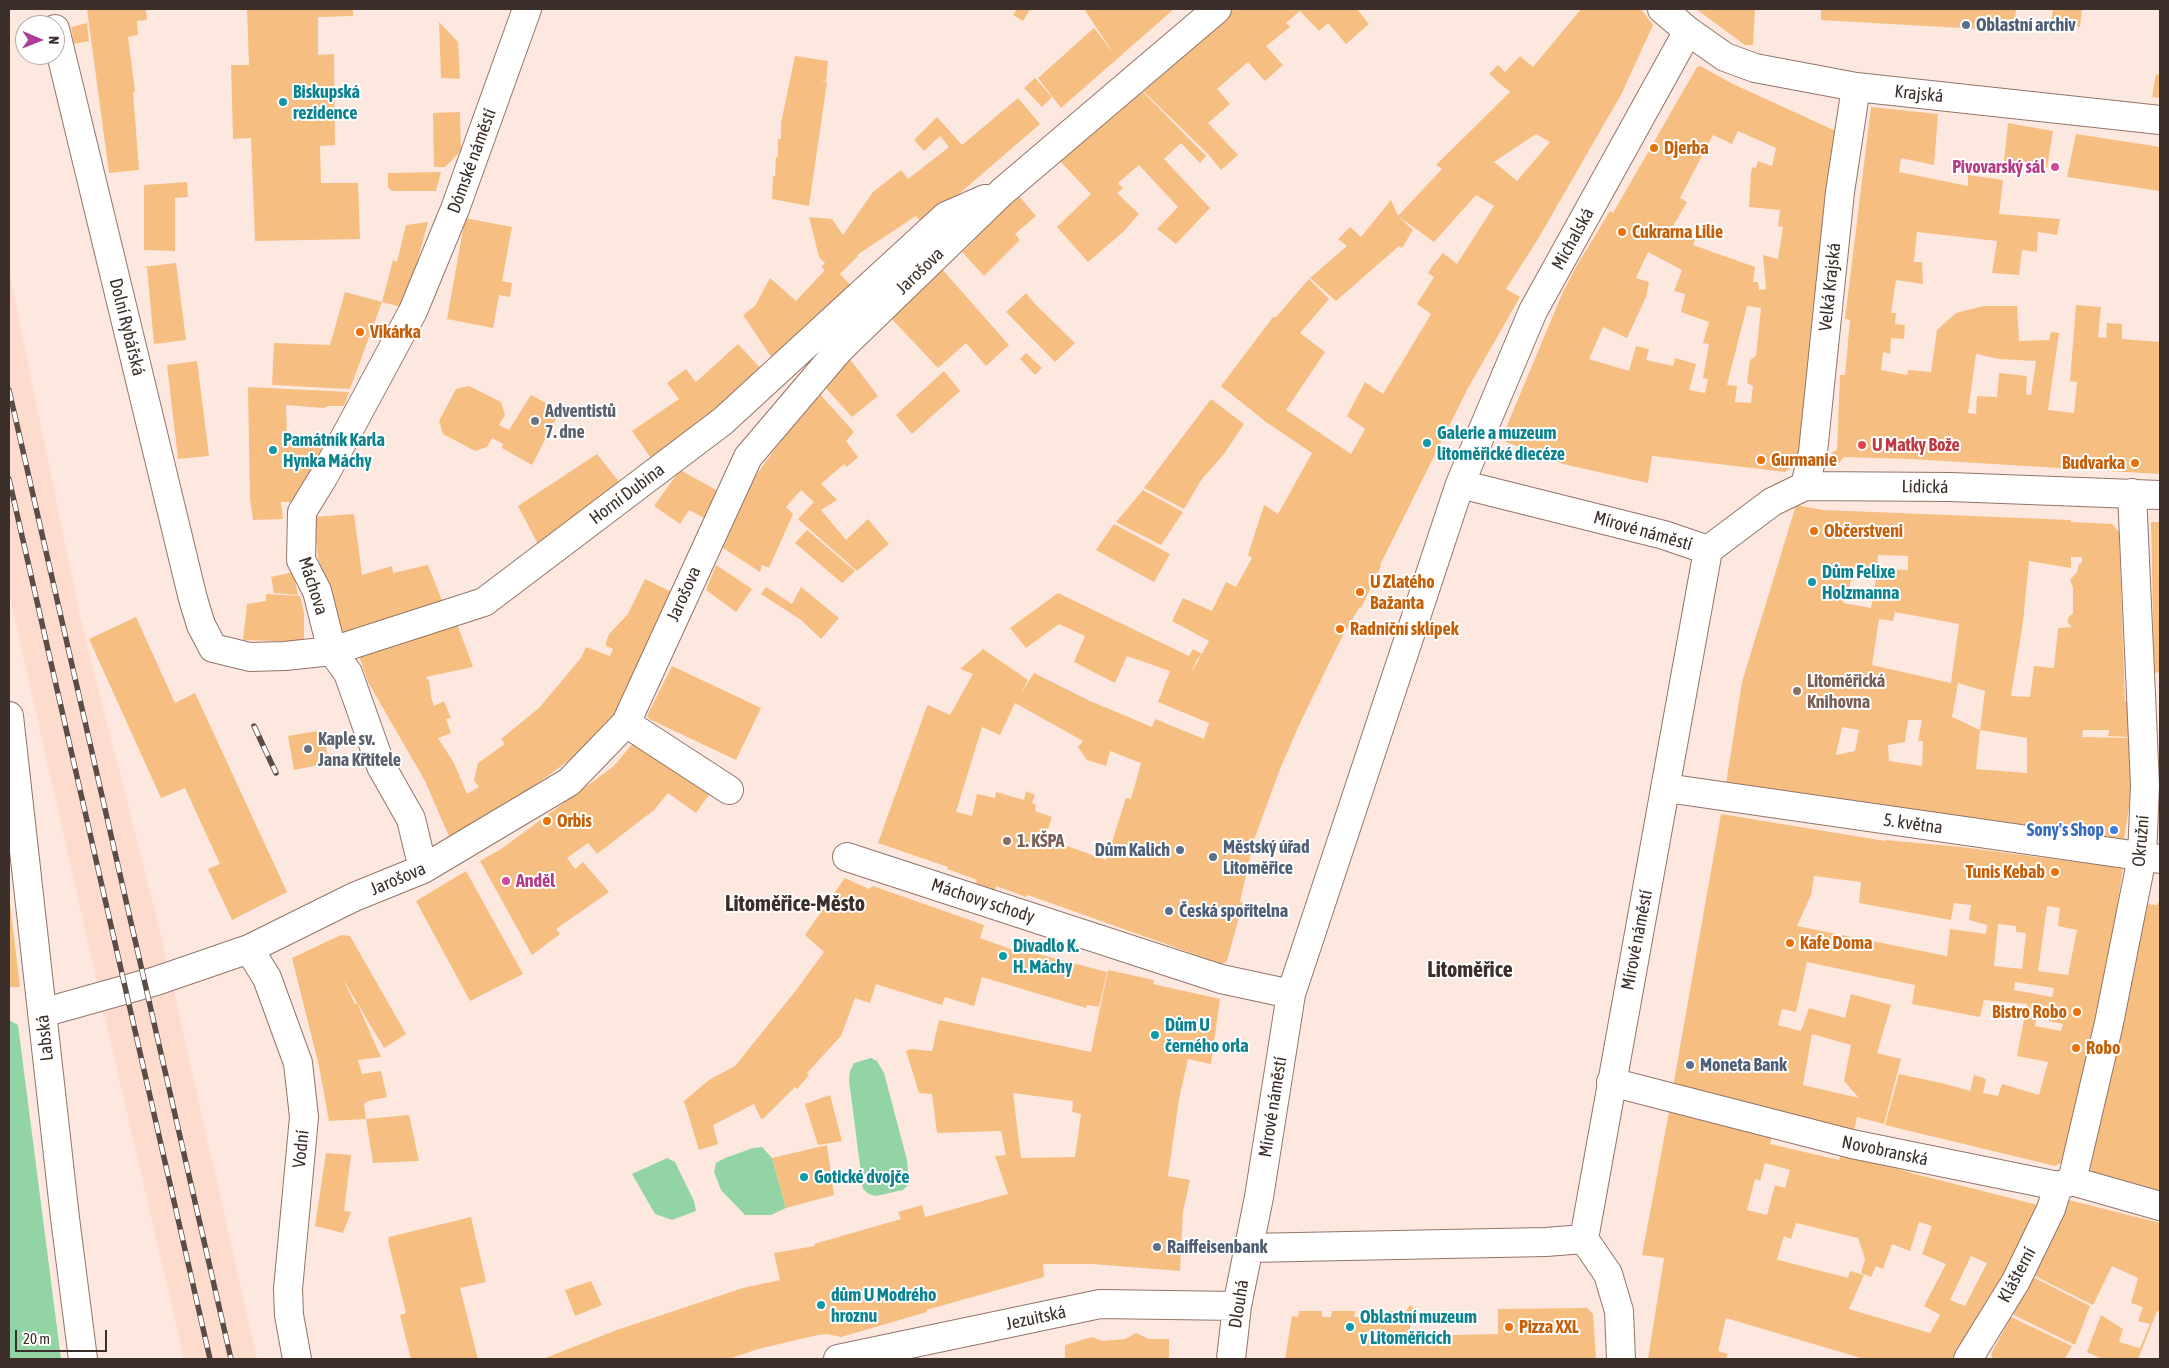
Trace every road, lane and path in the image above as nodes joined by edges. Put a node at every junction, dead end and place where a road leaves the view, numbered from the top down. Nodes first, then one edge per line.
1 (527, 9) edge
2 (1217, 9) edge
3 (1662, 9) edge
4 (1688, 32) junction
5 (64, 65) edge
6 (1856, 87) junction
7 (2160, 120) edge
8 (1002, 192) junction
9 (413, 311) joint
10 (1460, 484) junction
11 (1805, 486) junction
12 (2132, 494) junction
13 (2160, 495) edge
14 (1708, 550) junction
15 (201, 625) joint
16 (332, 651) junction
17 (9, 716) edge
18 (626, 723) junction
19 (1666, 788) junction
20 (729, 790) dead end
21 (847, 857) dead end
22 (2151, 858) edge
23 (423, 869) junction
24 (249, 949) junction
25 (1291, 994) junction
26 (42, 1013) junction
27 (1611, 1082) junction
28 (2065, 1184) junction
29 (2160, 1206) edge
30 (1584, 1238) junction
31 (1248, 1248) junction
32 (1237, 1306) junction
33 (931, 1349) edge
34 (83, 1359) edge
35 (297, 1359) edge
36 (838, 1359) edge
37 (1232, 1359) edge
38 (1621, 1359) edge
39 (1968, 1359) edge

1 - 9 street, Dómské náměstí
2 - 8 street, Jarošova
3 - 4 street
4 - 6 street, Krajská
4 - 10 street, Michalská
5 - 15 street, Dolní Rybářská
6 - 7 street, Krajská
6 - 11 street, Velká Krajská
8 - 16 street, Horní Dubina
8 - 18 street, Jarošova
9 - 16 street, Máchova
10 - 14 street, Mírové náměstí
10 - 25 street, Mírové náměstí
11 - 12 street, Lidická
11 - 14 street, Lidická
12 - 13 street, Lidická
12 - 22 street, Okružní
14 - 19 street, Mírové náměstí
15 - 16 street, Horní Dubina
16 - 23 street, Máchova
17 - 26 street, Labská
18 - 20 street
18 - 23 street, Jarošova
19 - 22 street, 5. května
19 - 27 street, Mírové náměstí
21 - 25 street, Máchovy schody
22 - 28 street, Okružní
23 - 24 street, Jarošova
24 - 26 street, Jarošova
24 - 35 street, Vodní
25 - 31 street, Mírové náměstí
26 - 34 street, Labská
27 - 28 street, Novobranská
27 - 30 street, Mírové náměstí
28 - 29 street, Novobranská
28 - 39 street, Klášterní
30 - 31 street
30 - 38 street
31 - 32 street, Dlouhá
32 - 33 street, Jezuitská
32 - 37 street, Dlouhá
33 - 36 street, Jezuitská

